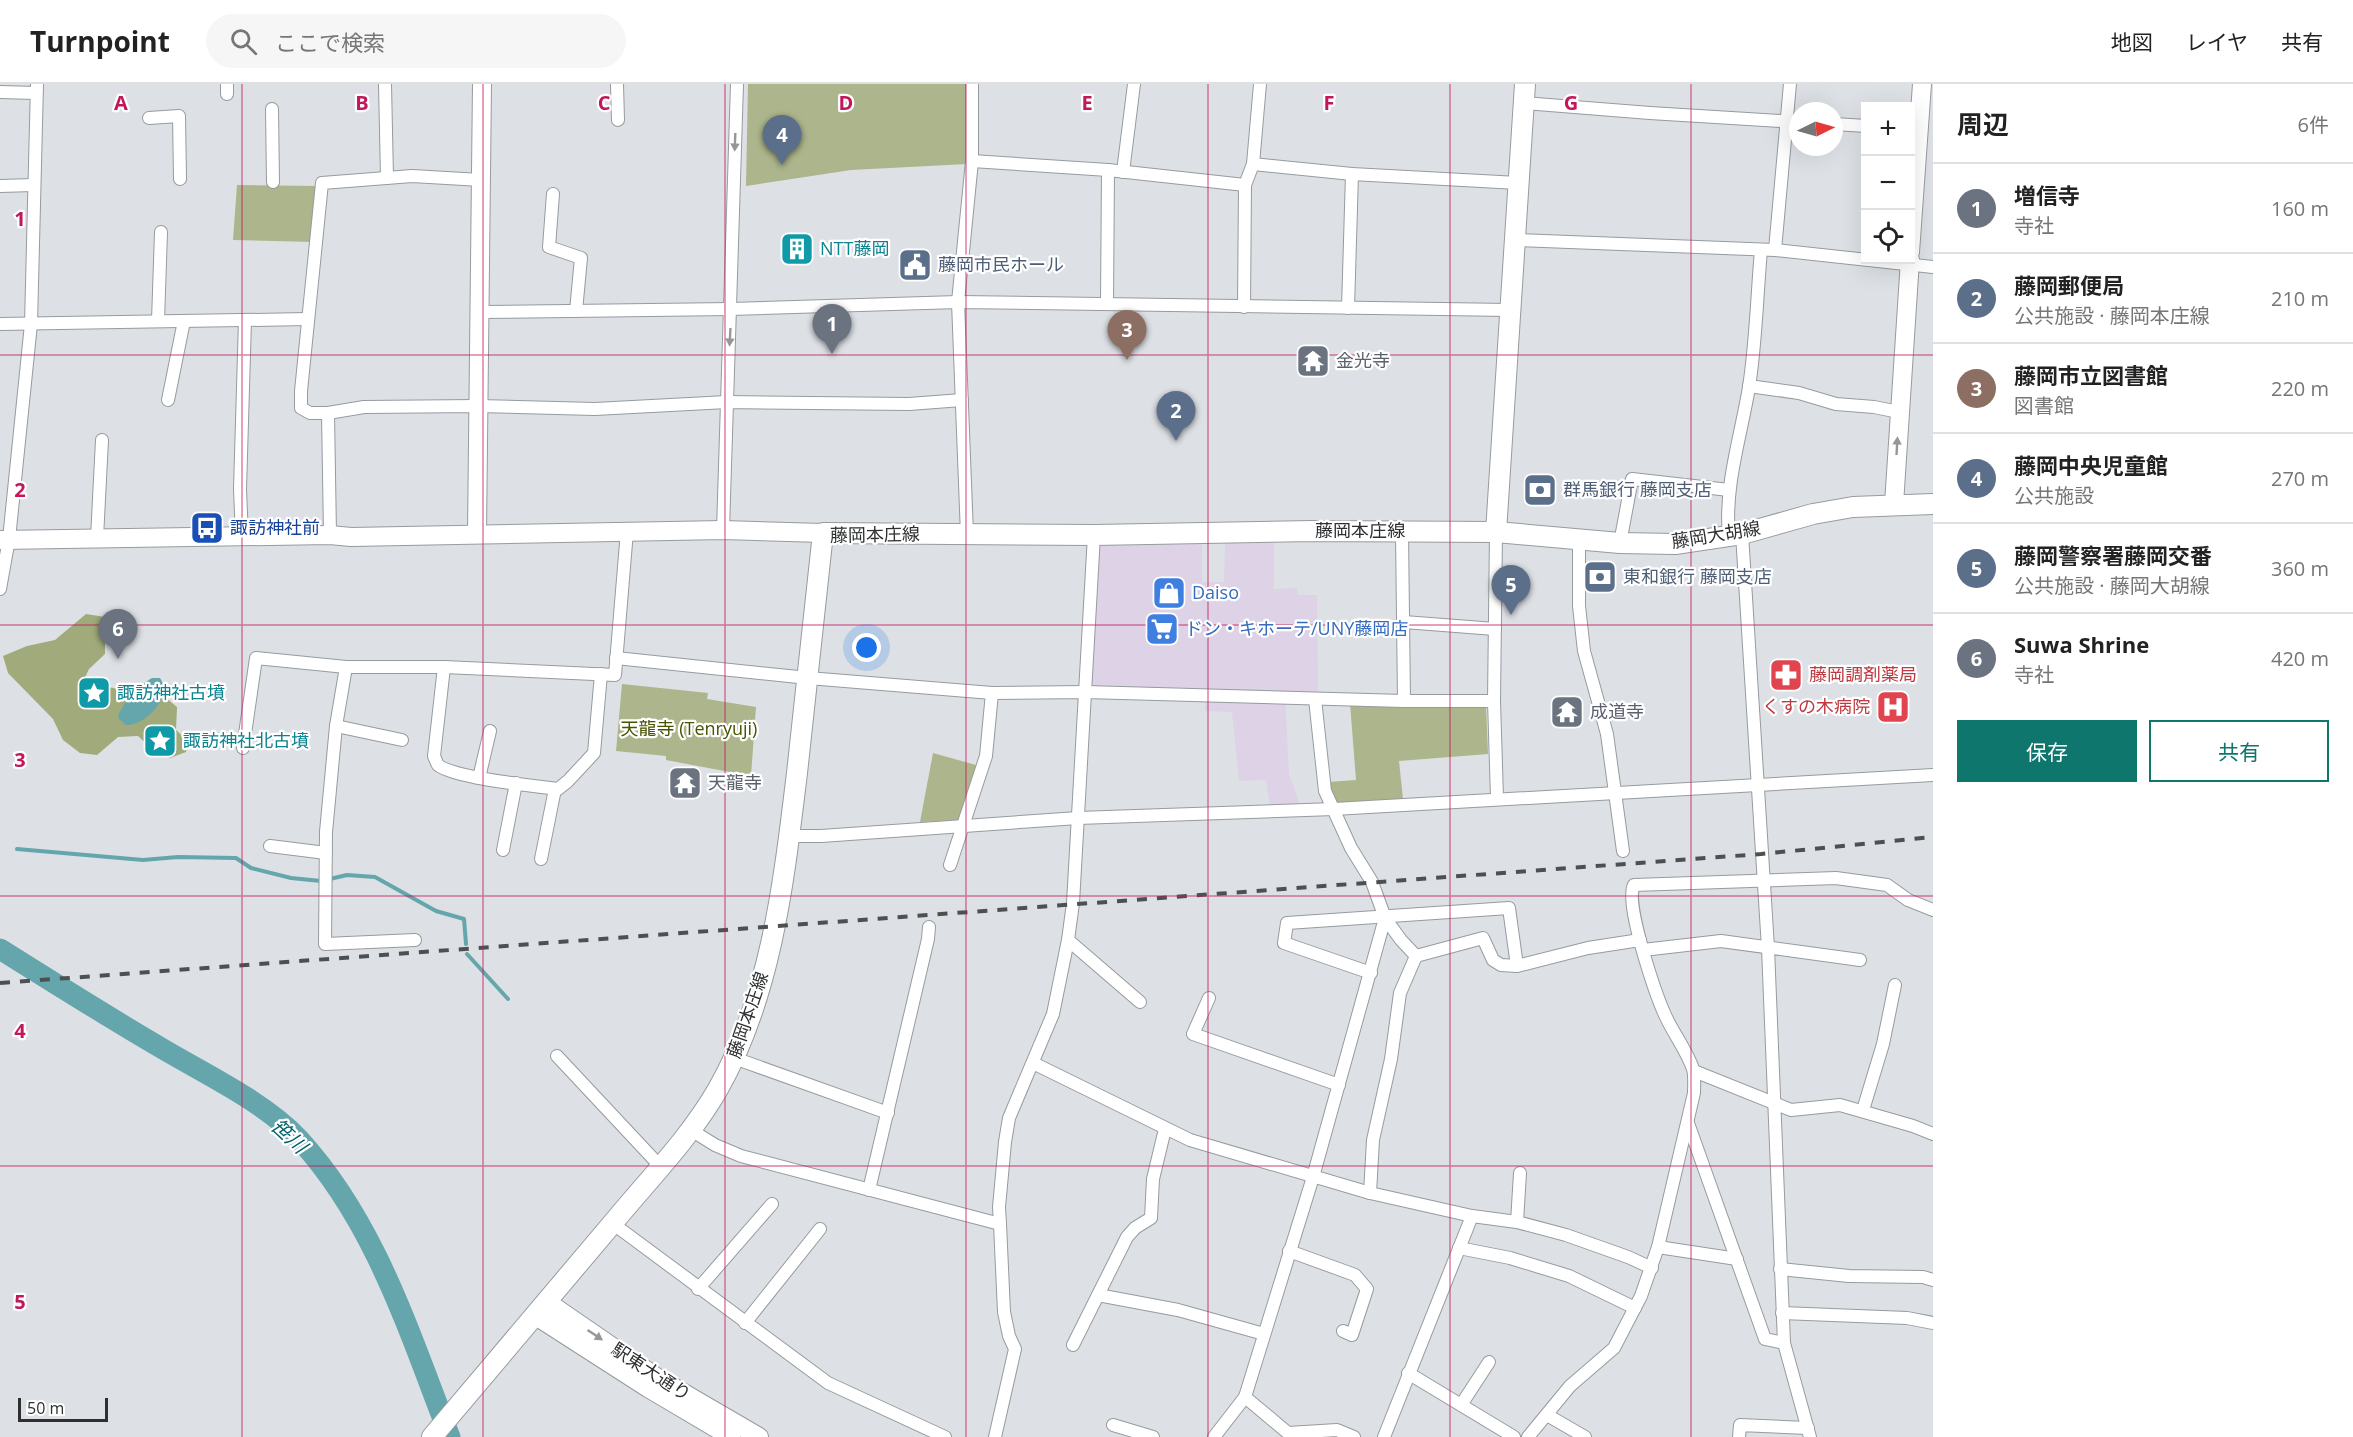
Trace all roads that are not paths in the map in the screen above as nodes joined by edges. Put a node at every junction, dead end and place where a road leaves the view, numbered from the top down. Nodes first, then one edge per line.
1 (385, 84) edge
2 (482, 84) edge
3 (617, 84) edge
4 (737, 84) edge
5 (972, 84) edge
6 (1134, 84) edge
7 (1260, 84) edge
8 (1790, 84) edge
9 (1922, 84) edge
10 (37, 89) edge
11 (0, 92) edge
12 (1524, 94) edge
13 (1791, 102) edge
14 (272, 109) dead end
15 (149, 118) dead end
16 (618, 120) dead end
17 (1789, 122) edge
18 (1843, 125) edge
19 (1861, 126) edge
20 (1915, 128) edge
21 (1789, 145) edge
22 (1914, 156) edge
23 (972, 161) junction
24 (1252, 164) junction
25 (1108, 170) junction
26 (1123, 172) junction
27 (1352, 174) junction
28 (387, 178) junction
29 (180, 179) dead end
30 (481, 180) junction
31 (273, 182) dead end
32 (1518, 183) junction
33 (34, 185) junction
34 (1245, 185) junction
35 (0, 186) edge
36 (553, 194) dead end
37 (1912, 210) edge
38 (161, 232) dead end
39 (1515, 240) junction
40 (1761, 250) junction
41 (1775, 250) junction
42 (1861, 256) edge
43 (1915, 261) edge
44 (1910, 264) edge
45 (1933, 267) edge
46 (958, 302) junction
47 (1107, 303) junction
48 (1244, 306) junction
49 (1348, 308) junction
50 (731, 309) junction
51 (1510, 310) junction
52 (576, 311) junction
53 (479, 312) junction
54 (308, 319) junction
55 (245, 320) junction
56 (158, 321) junction
57 (184, 321) junction
58 (0, 324) edge
59 (31, 324) junction
60 (1749, 386) junction
61 (168, 400) dead end
62 (962, 400) junction
63 (727, 402) junction
64 (478, 406) junction
65 (1899, 412) junction
66 (328, 413) junction
67 (102, 440) dead end
68 (1729, 490) junction
69 (1894, 504) junction
70 (1933, 504) edge
71 (723, 530) junction
72 (627, 531) junction
73 (1402, 532) junction
74 (1496, 532) junction
75 (477, 533) junction
76 (823, 533) junction
77 (330, 535) junction
78 (967, 535) junction
79 (1094, 535) junction
80 (1735, 535) junction
81 (242, 537) junction
82 (97, 538) junction
83 (1579, 538) junction
84 (4, 540) edge
85 (1620, 543) junction
86 (0, 589) edge
87 (1404, 622) junction
88 (1495, 628) junction
89 (616, 658) junction
90 (346, 667) junction
91 (444, 667) junction
92 (601, 674) junction
93 (808, 678) junction
94 (1086, 692) junction
95 (992, 693) junction
96 (1315, 699) junction
97 (1404, 701) junction
98 (1494, 701) junction
99 (336, 726) junction
100 (490, 731) dead end
101 (402, 740) dead end
102 (243, 748) dead end
103 (1933, 775) edge
104 (479, 778) junction
105 (516, 783) junction
106 (1759, 786) junction
107 (555, 789) junction
108 (1615, 794) junction
109 (1497, 798) junction
110 (1334, 809) junction
111 (1078, 818) junction
112 (962, 825) junction
113 (789, 836) junction
114 (270, 846) dead end
115 (503, 850) dead end
116 (1623, 851) dead end
117 (326, 853) junction
118 (541, 859) dead end
119 (950, 865) dead end
120 (1762, 880) junction
121 (1933, 910) edge
122 (1385, 918) junction
123 (929, 927) dead end
124 (415, 940) dead end
125 (1068, 940) junction
126 (1642, 945) junction
127 (1768, 948) junction
128 (1416, 956) junction
129 (1860, 960) dead end
130 (1517, 966) junction
131 (1371, 973) junction
132 (1895, 986) dead end
133 (1209, 998) dead end
134 (1140, 1002) dead end
135 (557, 1056) dead end
136 (734, 1058) junction
137 (1034, 1063) junction
138 (1694, 1071) junction
139 (1339, 1085) junction
140 (1773, 1102) junction
141 (1863, 1110) junction
142 (888, 1113) junction
143 (1688, 1122) junction
144 (1165, 1129) junction
145 (691, 1130) junction
146 (1933, 1134) edge
147 (660, 1166) junction
148 (1520, 1173) dead end
149 (1313, 1177) junction
150 (869, 1190) junction
151 (1370, 1193) junction
152 (772, 1204) dead end
153 (1472, 1216) junction
154 (1517, 1222) junction
155 (612, 1223) junction
156 (1000, 1224) junction
157 (820, 1229) dead end
158 (1658, 1247) junction
159 (1459, 1248) junction
160 (1289, 1251) junction
161 (1737, 1260) junction
162 (1652, 1268) junction
163 (1780, 1269) junction
164 (1933, 1280) edge
165 (698, 1288) junction
166 (1098, 1295) junction
167 (1635, 1308) junction
168 (542, 1309) junction
169 (1782, 1313) junction
170 (745, 1323) junction
171 (1933, 1323) edge
172 (1343, 1331) dead end
173 (1264, 1334) junction
174 (1784, 1343) junction
175 (1073, 1346) dead end
176 (1489, 1362) dead end
177 (1408, 1373) junction
178 (1245, 1397) junction
179 (1461, 1405) junction
180 (1547, 1415) junction
181 (1113, 1425) dead end
182 (1809, 1432) edge
183 (1288, 1435) edge
184 (433, 1436) edge
185 (731, 1437) edge
186 (759, 1437) edge
187 (945, 1437) edge
188 (995, 1437) edge
189 (1152, 1437) edge
190 (1214, 1437) edge
191 (1354, 1437) edge
192 (1384, 1437) edge
193 (1514, 1437) edge
194 (1528, 1437) edge
195 (1585, 1437) edge
196 (1739, 1437) edge

1 - 28 street
2 - 30 street
3 - 16 street
4 -> 50 street
5 - 23 street
6 - 26 street
7 - 24 street
8 - 13 street
9 - 20 street
10 - 11 street
10 - 33 street
12 - 17 street
12 - 32 main road
14 - 31 street
15 - 29 street
18 - 19 street
21 - 41 street
22 - 37 street
23 - 25 street
23 - 46 street
24 - 27 street
24 - 34 street
25 - 26 street
25 - 47 street
26 - 34 street
27 - 32 street
27 - 49 street
28 - 30 street
28 - 54 street
30 - 53 street
32 - 39 main road
33 - 35 street
33 - 59 street
34 - 48 street
36 - 52 street
38 - 56 street
39 - 40 street
39 - 51 main road
40 - 41 street
40 - 60 street
41 - 42 street
43 - 45 street
44 - 65 street
46 - 47 street
46 - 50 street
46 - 62 street
47 - 48 street
48 - 49 street
49 - 51 street
50 - 52 street
50 -> 63 street
51 - 74 main road
52 - 53 street
53 - 64 street
54 - 55 street
54 - 66 street
55 - 57 street
55 - 81 street
56 - 57 street
56 - 59 street
57 - 61 street
58 - 59 street
59 - 84 street
60 - 65 street
60 - 68 street
62 - 63 street
62 - 78 street
63 - 64 street
63 - 71 street
64 - 66 street
64 - 75 street
69 -> 65 street
66 - 77 street
67 - 82 street
68 - 80 street
68 - 85 street
69 - 70 main road, 藤岡大胡線
69 - 80 main road, 藤岡大胡線
71 - 72 street
71 - 76 street
72 - 75 street
72 - 89 street
73 - 74 main road, 藤岡本庄線
73 - 79 main road, 藤岡本庄線
73 - 87 street
74 - 83 main road, 藤岡大胡線
74 - 88 street
75 - 77 street
76 - 78 main road, 藤岡本庄線
76 - 93 main road, 藤岡本庄線
77 - 81 street
78 - 79 main road, 藤岡本庄線
79 - 94 street
80 - 85 main road, 藤岡大胡線
80 - 106 street
81 - 82 street
82 - 84 street
83 - 85 main road, 藤岡大胡線
83 - 108 street
84 - 86 street
87 - 88 street
87 - 97 street
88 - 98 street
89 - 92 street
89 - 93 street
90 - 91 street
90 - 99 street
90 - 102 street
91 - 92 street
91 - 104 street
92 - 107 street
93 - 95 street
93 - 113 main road, 藤岡本庄線
94 - 95 street
94 - 96 street
94 - 111 street
95 - 112 street
96 - 97 street
96 - 110 street
97 - 98 street
98 - 109 street
99 - 101 street
99 - 117 street
100 - 104 street
103 - 106 street
104 - 105 street
105 - 107 street
105 - 115 street
106 - 108 street
106 - 120 street
107 - 118 street
108 - 109 street
108 - 116 street
109 - 110 street
110 - 111 street
110 - 122 street
111 - 112 street
111 - 125 street
112 - 113 street
112 - 119 street
113 - 136 main road, 藤岡本庄線
114 - 117 street
117 - 124 street
120 - 121 street
120 - 126 street
120 - 127 street
122 - 128 street
122 - 130 street
122 - 131 street
122 - 131 street
123 - 142 street
125 - 134 street
125 - 137 street
126 - 127 street
126 - 130 street
126 - 138 street
127 - 129 street
127 - 140 street
128 - 130 street
128 - 151 street
131 - 139 street
132 - 141 street
133 - 139 street
135 - 147 street
136 - 142 street
136 - 145 main road, 藤岡本庄線
137 - 144 street
137 - 156 street
138 - 140 street
138 - 143 street
139 - 149 street
140 - 141 street
140 - 163 street
141 - 146 street
142 - 150 street
143 - 158 street
143 - 161 street
144 - 149 street
144 - 166 street
145 - 147 main road, 藤岡本庄線
145 - 150 street
147 - 155 main road, 藤岡本庄線
148 - 154 street
149 - 151 street
149 - 160 street
150 - 156 street
151 - 153 street
152 - 165 street
153 - 154 street
153 - 159 street
154 - 162 street
155 - 165 street
155 - 168 main road, 藤岡本庄線
156 - 188 street
157 - 170 street
158 - 161 street
158 - 162 street
159 - 167 street
159 - 177 street
160 - 172 street
160 - 173 street
161 - 174 street
162 - 167 street
163 - 164 street
163 - 169 street
165 - 170 street
166 - 173 street
166 - 175 street
167 - 180 street
168 - 184 main road, 藤岡本庄線
168 - 185 street, 駅東大通り
168 -> 186 street, 駅東大通り
169 - 171 street
169 - 174 street
170 - 187 street
173 - 178 street
174 - 182 street
176 - 179 street
177 - 179 street
177 - 192 street
178 - 183 street
178 - 190 street
179 - 193 street
180 - 194 street
180 - 195 street
181 - 189 street
182 - 196 street
183 - 191 street

